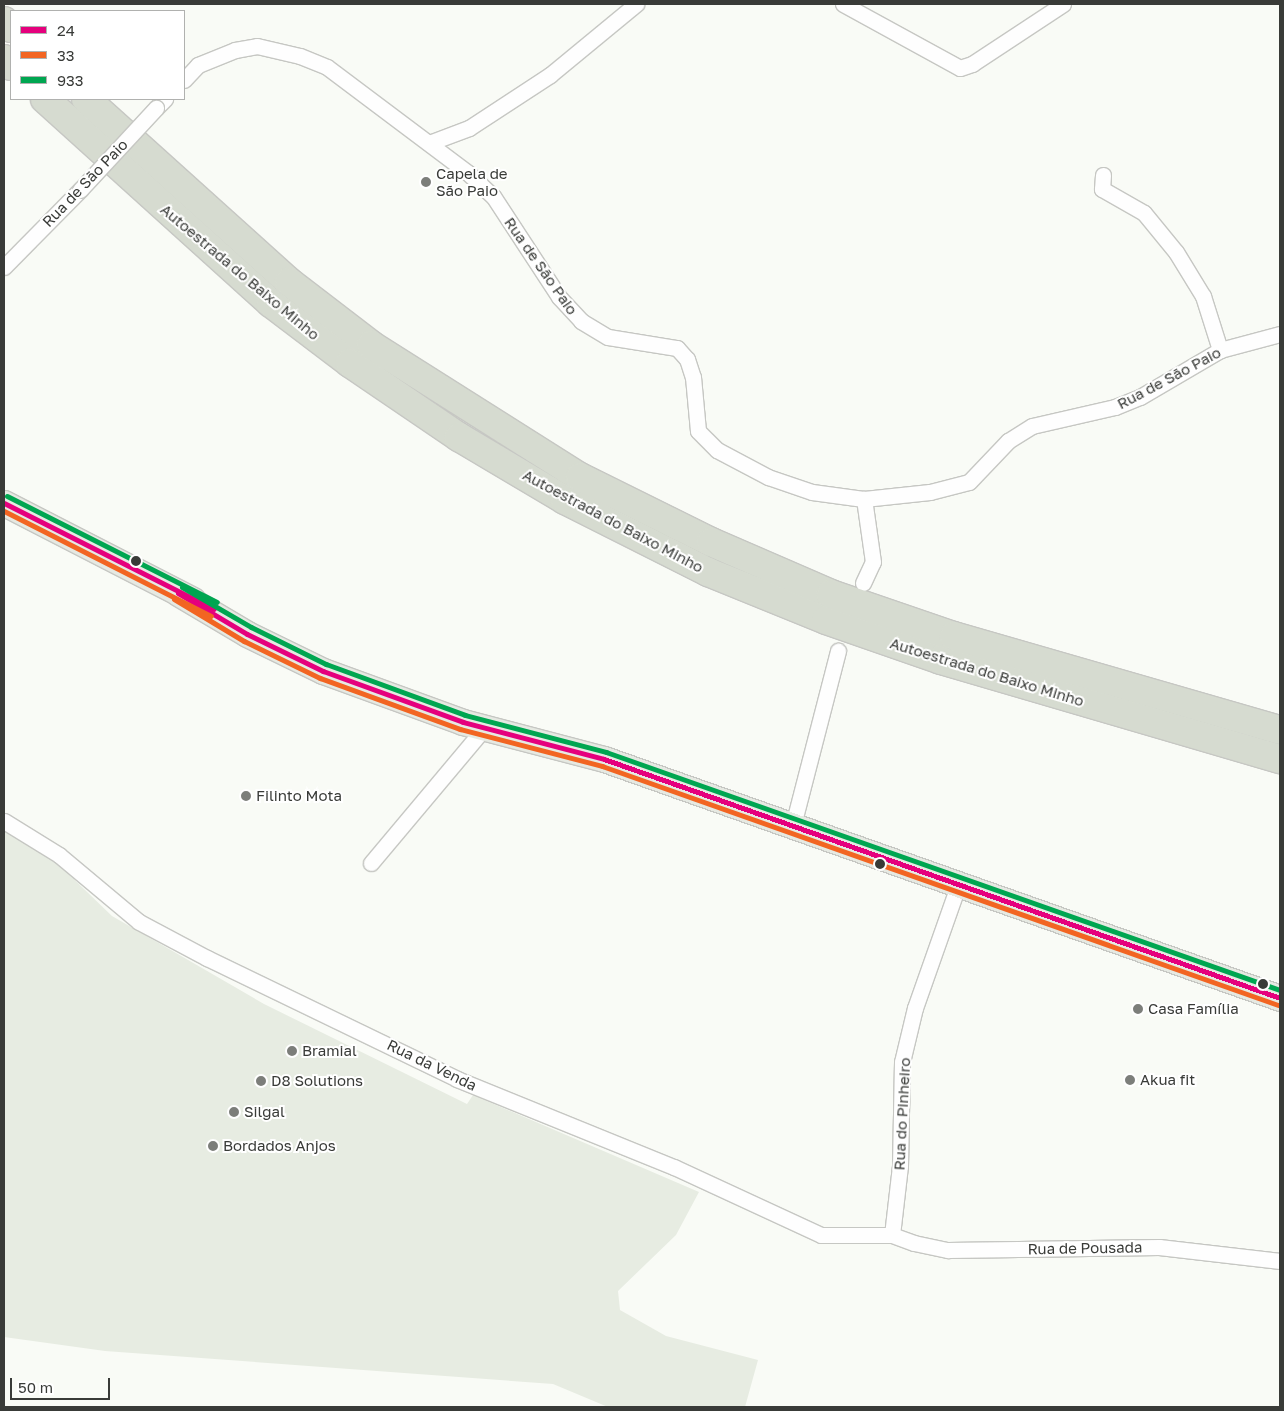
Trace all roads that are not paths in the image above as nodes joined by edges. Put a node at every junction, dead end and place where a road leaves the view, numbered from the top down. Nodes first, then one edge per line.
1 (636, 4) edge
2 (842, 4) edge
3 (1063, 4) edge
4 (185, 79) edge
5 (46, 100) edge
6 (87, 100) edge
7 (160, 103) edge
8 (428, 143) junction
9 (1103, 175) dead end
10 (4, 267) edge
11 (1280, 334) edge
12 (1220, 350) junction
13 (864, 499) junction
14 (4, 503) edge
15 (863, 583) dead end
16 (178, 593) junction
17 (838, 651) dead end
18 (485, 727) junction
19 (1280, 730) edge
20 (604, 759) junction
21 (1280, 759) edge
22 (4, 822) edge
23 (792, 825) junction
24 (371, 863) dead end
25 (959, 882) junction
26 (1280, 998) edge
27 (892, 1235) junction
28 (1280, 1261) edge

1 - 8 street
2 - 3 street
4 - 8 street, Rua de São Paio
5 - 21 highway, Autoestrada do Baixo Minho
6 - 19 highway, Autoestrada do Baixo Minho
7 - 10 street, Rua de São Paio, bridge
8 - 13 street, Rua de São Paio
9 - 12 street
11 - 12 street, Rua de São Paio
12 - 13 street, Rua de São Paio
13 - 15 street
14 - 16 main road
16 - 18 main road
16 - 20 main road
17 - 23 street
18 - 20 main road
18 - 24 street
20 - 23 main road
22 - 27 street, Rua da Venda
23 - 25 main road
25 - 26 main road
25 - 27 street, Rua do Pinheiro
27 - 28 street, Rua de Pousada

